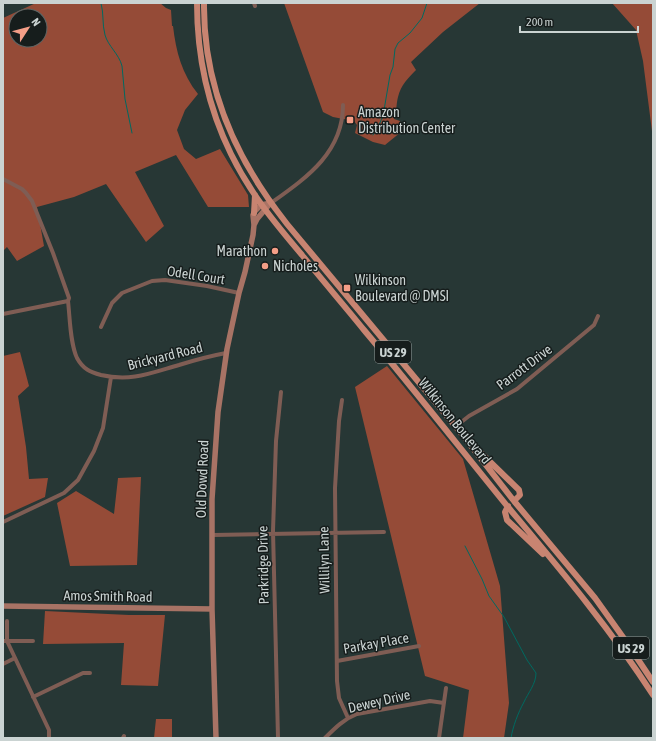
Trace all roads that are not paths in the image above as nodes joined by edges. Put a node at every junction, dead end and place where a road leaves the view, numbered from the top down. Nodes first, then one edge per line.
1 (197, 3) edge
2 (204, 3) edge
3 (206, 44) junction
4 (199, 46) junction
5 (343, 105) dead end
6 (3, 179) edge
7 (255, 195) junction
8 (271, 203) junction
9 (261, 205) junction
10 (265, 211) junction
11 (254, 213) junction
12 (254, 225) junction
13 (239, 293) junction
14 (68, 301) junction
15 (3, 314) edge
16 (598, 316) dead end
17 (101, 327) dead end
18 (226, 353) junction
19 (110, 377) junction
20 (281, 392) dead end
21 (342, 400) dead end
22 (455, 427) junction
23 (461, 433) junction
24 (514, 501) junction
25 (508, 506) junction
26 (3, 522) edge
27 (384, 532) dead end
28 (335, 533) junction
29 (273, 534) junction
30 (213, 535) junction
31 (3, 606) edge
32 (212, 609) junction
33 (7, 621) dead end
34 (626, 640) junction
35 (5, 641) edge
36 (33, 641) dead end
37 (619, 645) junction
38 (418, 646) dead end
39 (15, 658) junction
40 (337, 661) junction
41 (3, 664) edge
42 (90, 673) dead end
43 (653, 682) edge
44 (446, 688) dead end
45 (653, 695) edge
46 (34, 697) junction
47 (444, 703) junction
48 (348, 718) junction
49 (49, 738) edge
50 (216, 738) edge
51 (278, 738) edge
52 (325, 738) edge
53 (440, 738) edge

1 - 4 main road, Wilkinson Boulevard / US 29
2 - 3 main road, Wilkinson Boulevard / US 29
3 - 4 main road
3 - 8 main road, Wilkinson Boulevard / US 29
4 - 7 main road, Wilkinson Boulevard / US 29
5 - 8 street, Old Dowd Road
6 - 14 street, Brickyard Road
7 - 9 main road, Wilkinson Boulevard / US 29
7 - 11 main road
8 - 9 street, Old Dowd Road
8 - 10 street, Old Dowd Road
8 - 22 main road, Wilkinson Boulevard / US 29
9 - 10 main road, Wilkinson Boulevard / US 29
9 - 11 street
10 - 12 street, Old Dowd Road
10 - 25 main road, Wilkinson Boulevard / US 29
11 - 12 street, Old Dowd Road
12 - 13 street, Old Dowd Road
13 - 17 street, Odell Court
13 - 18 street, Old Dowd Road
14 - 15 street
14 - 19 street, Brickyard Road
16 - 22 street, Parrott Drive
18 - 19 street, Brickyard Road
18 - 30 street, Old Dowd Road
19 - 26 street
20 - 29 street, Parkridge Drive
21 - 28 street, Willilyn Lane
22 - 23 main road, Wilkinson Boulevard / US 29
23 - 24 main road, Wilkinson Boulevard / US 29
23 - 24 main road
24 - 25 street
24 - 34 main road, Wilkinson Boulevard / US 29
25 - 37 main road, US 29
27 - 28 street
28 - 29 street
28 - 40 street, Willilyn Lane
29 - 30 street
29 - 51 street, Parkridge Drive
30 - 32 street, Old Dowd Road
31 - 32 street, Amos Smith Road
32 - 50 street, Old Dowd Road
33 - 35 street
34 - 37 street
34 - 43 main road, Wilkinson Boulevard / US 29
35 - 36 street
35 - 39 street
37 - 45 main road, US 29
38 - 40 street, Parkay Place
39 - 41 street
39 - 46 street
40 - 48 street, Willilyn Lane
42 - 46 street
44 - 47 street
46 - 49 street
47 - 48 street, Dewey Drive
47 - 53 street
48 - 52 street, Dewey Drive

